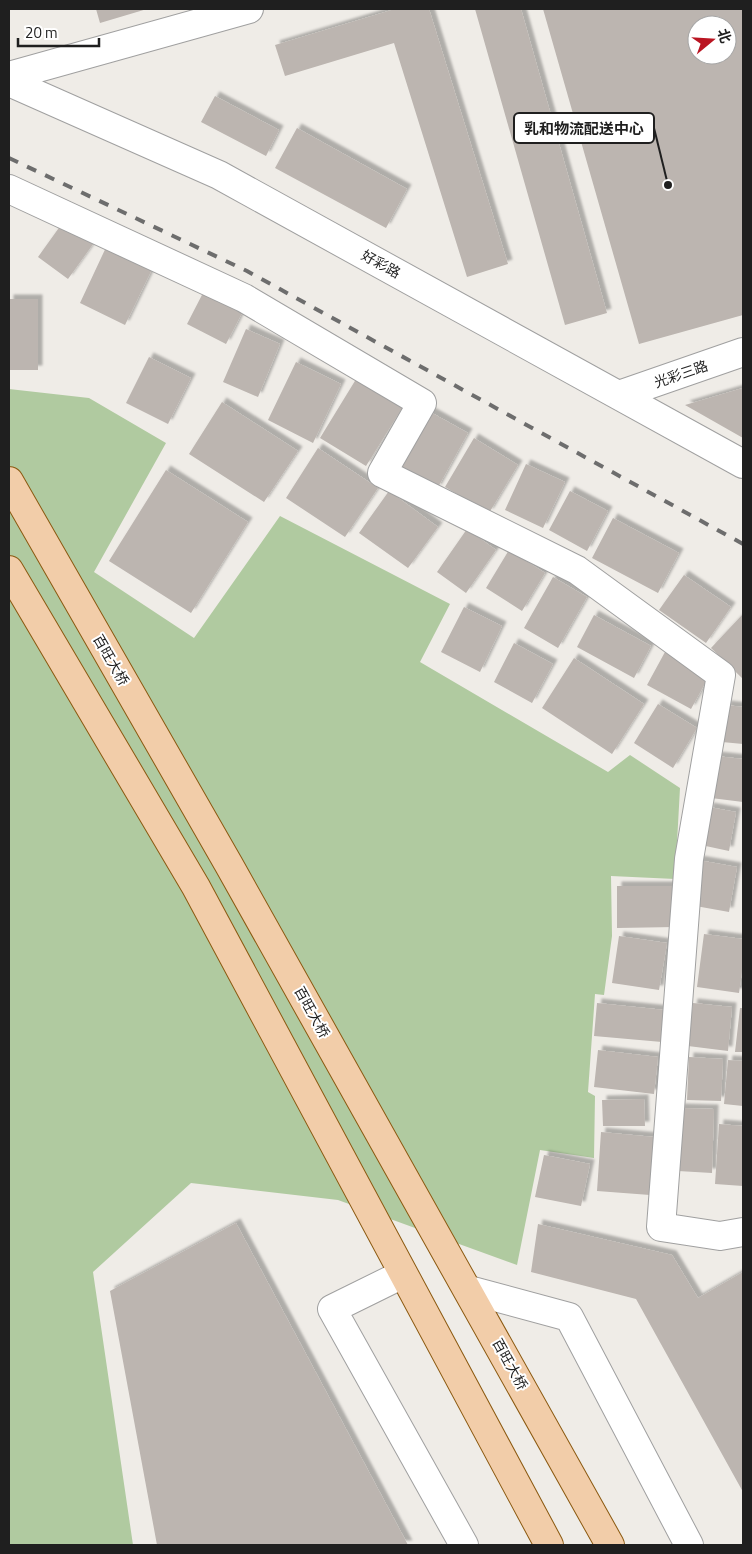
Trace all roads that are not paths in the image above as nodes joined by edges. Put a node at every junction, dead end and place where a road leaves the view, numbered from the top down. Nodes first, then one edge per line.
1 (249, 9) edge
2 (217, 13) edge
3 (9, 76) edge
4 (9, 82) edge
5 (9, 189) edge
6 (743, 352) edge
7 (619, 395) junction
8 (743, 464) edge
9 (9, 480) edge
10 (9, 570) edge
11 (743, 1232) edge
12 (403, 1274) junction
13 (469, 1290) junction
14 (464, 1545) edge
15 (549, 1545) edge
16 (610, 1545) edge
17 (689, 1545) edge

1 - 2 street
2 - 3 street
4 - 7 street, 好彩路
5 - 11 street
6 - 7 street, 光彩三路
7 - 8 street, 好彩路
9 - 13 main road, 百旺大桥
10 - 12 main road
12 - 14 street
12 - 15 main road
13 - 16 main road, 百旺大桥
13 - 17 street

